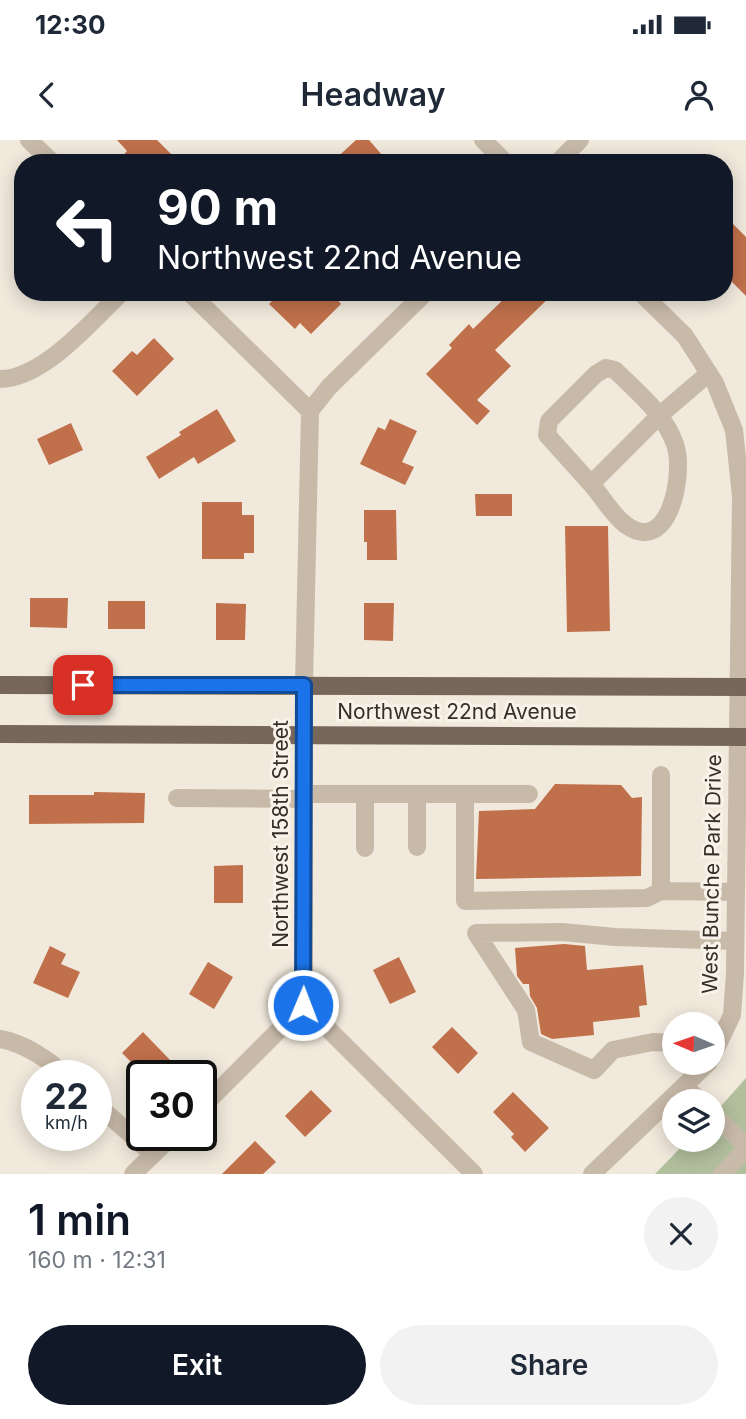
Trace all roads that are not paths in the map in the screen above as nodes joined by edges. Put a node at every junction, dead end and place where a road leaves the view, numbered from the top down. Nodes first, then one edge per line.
1 (29, 140) edge
2 (483, 140) edge
3 (580, 140) edge
4 (44, 154) edge
5 (497, 154) edge
6 (566, 154) edge
7 (113, 301) edge
8 (198, 301) edge
9 (417, 301) edge
10 (649, 301) edge
11 (709, 373) junction
12 (0, 379) edge
13 (310, 411) junction
14 (660, 415) junction
15 (591, 484) junction
16 (743, 542) edge
17 (0, 685) edge
18 (304, 685) junction
19 (742, 687) edge
20 (0, 734) edge
21 (304, 734) junction
22 (742, 737) edge
23 (661, 775) dead end
24 (365, 794) junction
25 (417, 794) junction
26 (465, 794) junction
27 (529, 794) dead end
28 (305, 797) junction
29 (177, 798) dead end
30 (416, 847) dead end
31 (365, 848) dead end
32 (661, 891) junction
33 (736, 892) junction
34 (735, 942) junction
35 (303, 1005) junction
36 (725, 1030) edge
37 (0, 1039) edge
38 (662, 1042) edge
39 (47, 1060) edge
40 (696, 1075) edge
41 (685, 1086) junction
42 (688, 1089) edge
43 (217, 1092) edge
44 (112, 1118) edge
45 (725, 1126) edge
46 (746, 1148) edge
47 (156, 1151) edge
48 (153, 1154) junction
49 (133, 1174) edge
50 (474, 1174) edge
51 (592, 1174) edge
52 (722, 1174) edge

1 - 4 street
2 - 5 street
3 - 6 street
7 - 12 street
8 - 13 street
9 - 13 street
10 - 11 street, West Bunche Park Drive
11 - 14 street
11 - 16 street, West Bunche Park Drive
13 - 18 street, Northwest 158th Street
14 - 15 street
14 - 15 street
14 - 15 street
16 - 19 street, West Bunche Park Drive
17 - 18 main road, Northwest 22nd Avenue
18 - 19 main road, Northwest 22nd Avenue
18 - 21 street, Northwest 158th Street
19 - 22 street, West Bunche Park Drive
20 - 21 main road, Northwest 22nd Avenue
21 - 22 main road, Northwest 22nd Avenue
21 - 28 street, Northwest 158th Street
22 - 33 street, West Bunche Park Drive
23 - 32 street
24 - 25 street
24 - 28 street
24 - 31 street
25 - 26 street
25 - 30 street
26 - 27 street
26 - 32 street
28 - 29 street
28 - 35 street, Northwest 158th Street
32 - 33 street
33 - 34 street, West Bunche Park Drive
34 - 36 street, West Bunche Park Drive
34 - 38 street
35 - 43 street
35 - 50 street
37 - 39 street
40 - 41 street
41 - 42 street
41 - 51 street
44 - 48 street
45 - 46 street
46 - 52 street
47 - 48 street
48 - 49 street

